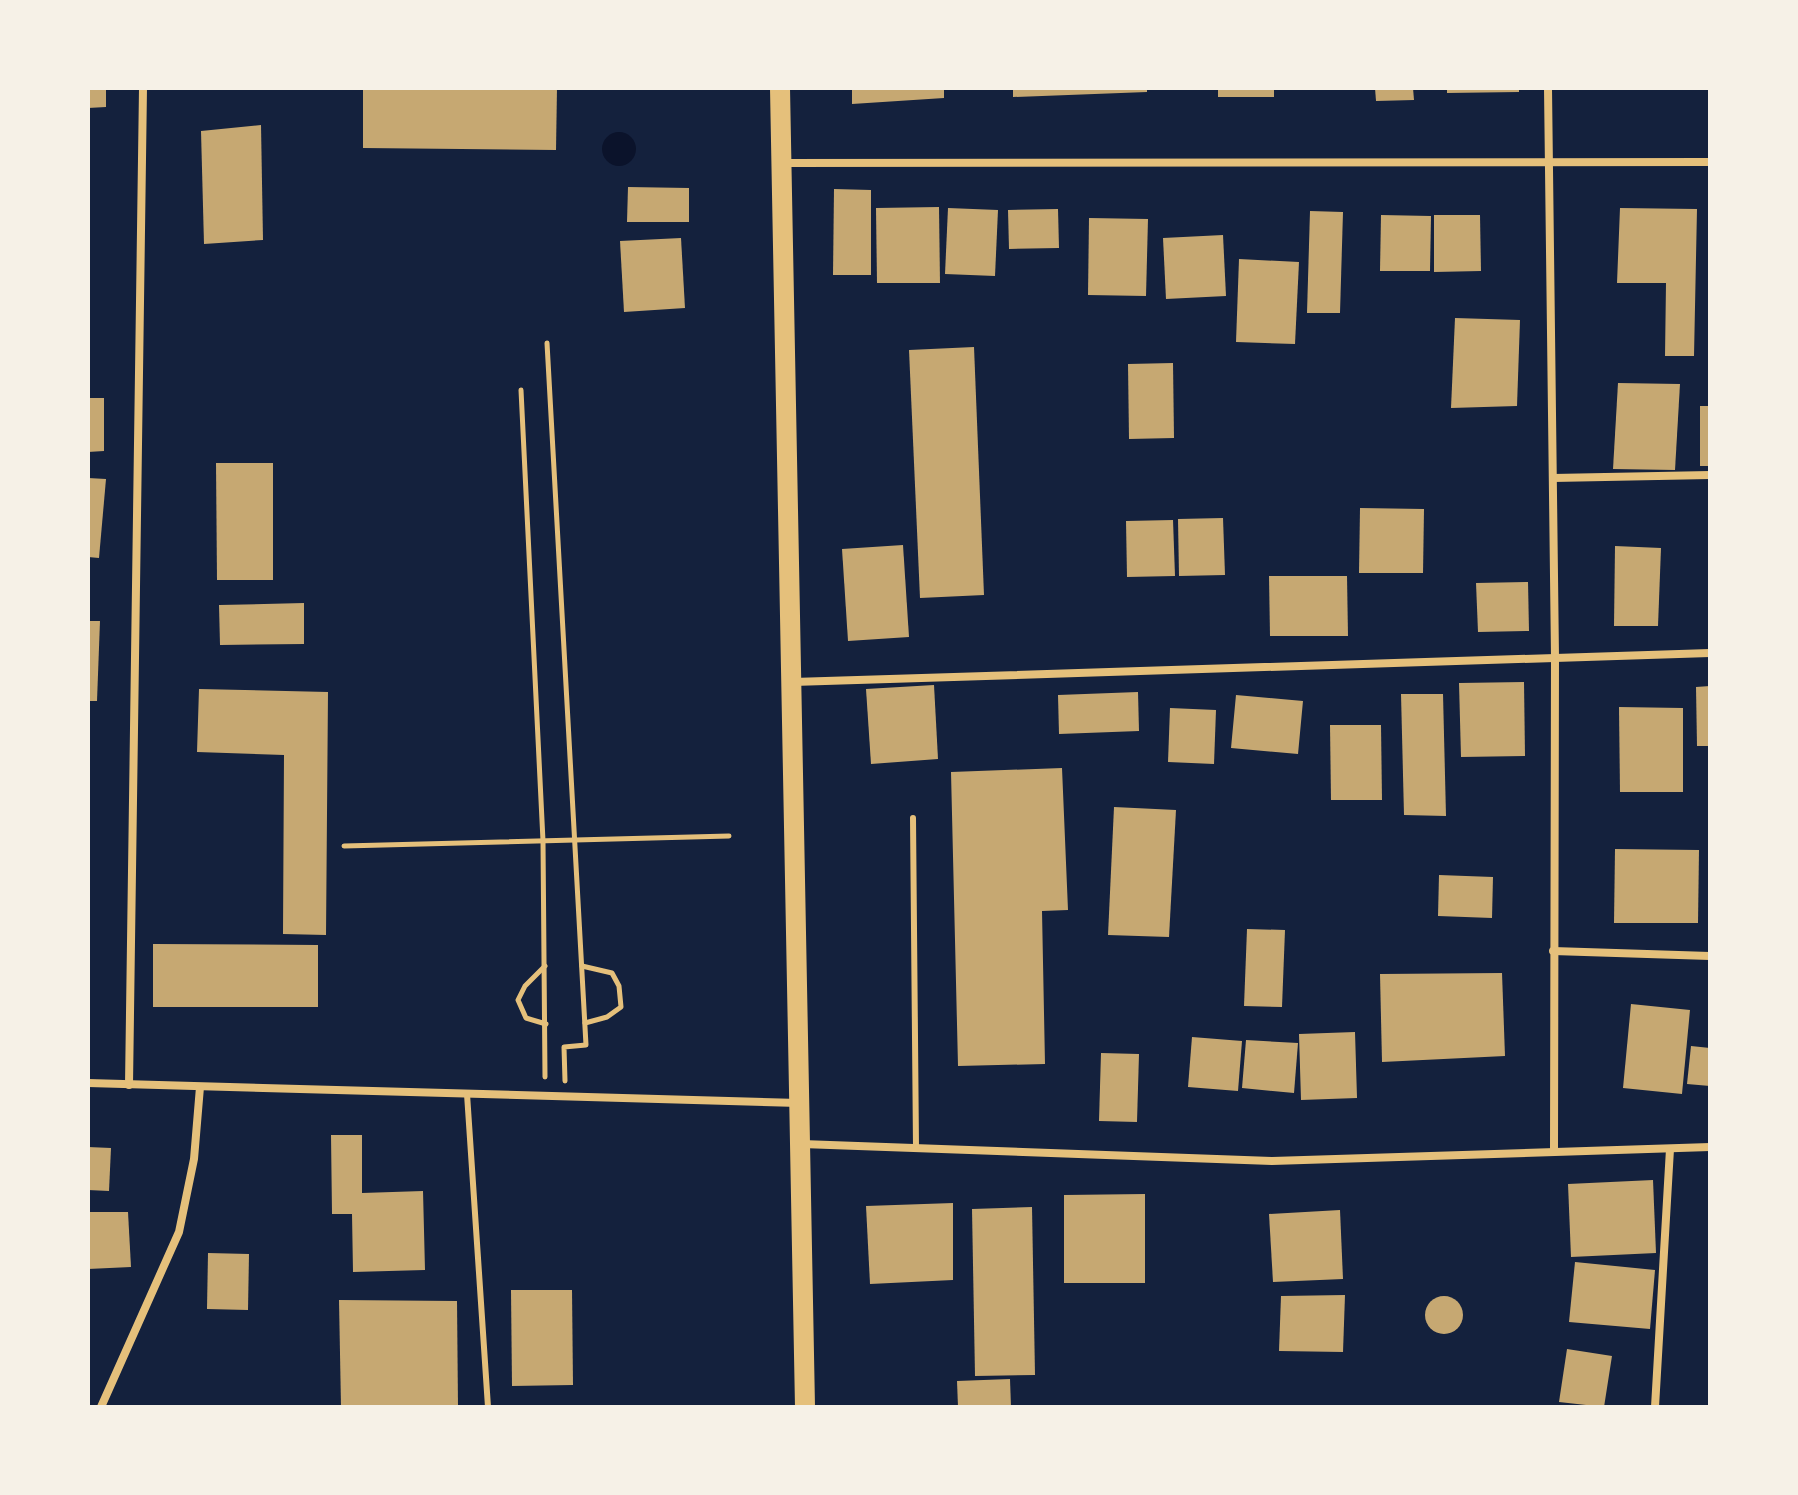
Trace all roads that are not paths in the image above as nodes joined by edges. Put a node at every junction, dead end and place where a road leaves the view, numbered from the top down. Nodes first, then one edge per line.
1 (143, 88) edge
2 (780, 88) edge
3 (1548, 88) edge
4 (1549, 161) junction
5 (1710, 162) edge
6 (783, 163) junction
7 (1710, 475) edge
8 (1553, 478) junction
9 (1710, 653) edge
10 (1555, 657) junction
11 (792, 682) junction
12 (913, 818) dead end
13 (1553, 951) junction
14 (1710, 956) edge
15 (88, 1083) edge
16 (129, 1085) junction
17 (200, 1087) junction
18 (467, 1094) junction
19 (799, 1103) junction
20 (802, 1144) junction
21 (916, 1147) junction
22 (1710, 1147) edge
23 (1670, 1149) junction
24 (1554, 1151) junction
25 (101, 1407) edge
26 (488, 1407) edge
27 (805, 1407) edge
28 (1655, 1407) edge

1 - 16 street
2 - 6 main road
3 - 4 street
4 - 5 street
4 - 6 street
4 - 8 street
6 - 11 main road
7 - 8 street
8 - 10 street
9 - 10 street
10 - 11 street
10 - 13 street
11 - 19 main road
12 - 21 lane
13 - 14 street
13 - 24 street
15 - 16 street
16 - 17 street
17 - 18 street
17 - 25 street
18 - 19 street
18 - 26 lane
19 - 20 main road
20 - 21 street
20 - 27 main road
21 - 24 street
22 - 23 street
23 - 24 street
23 - 28 street

